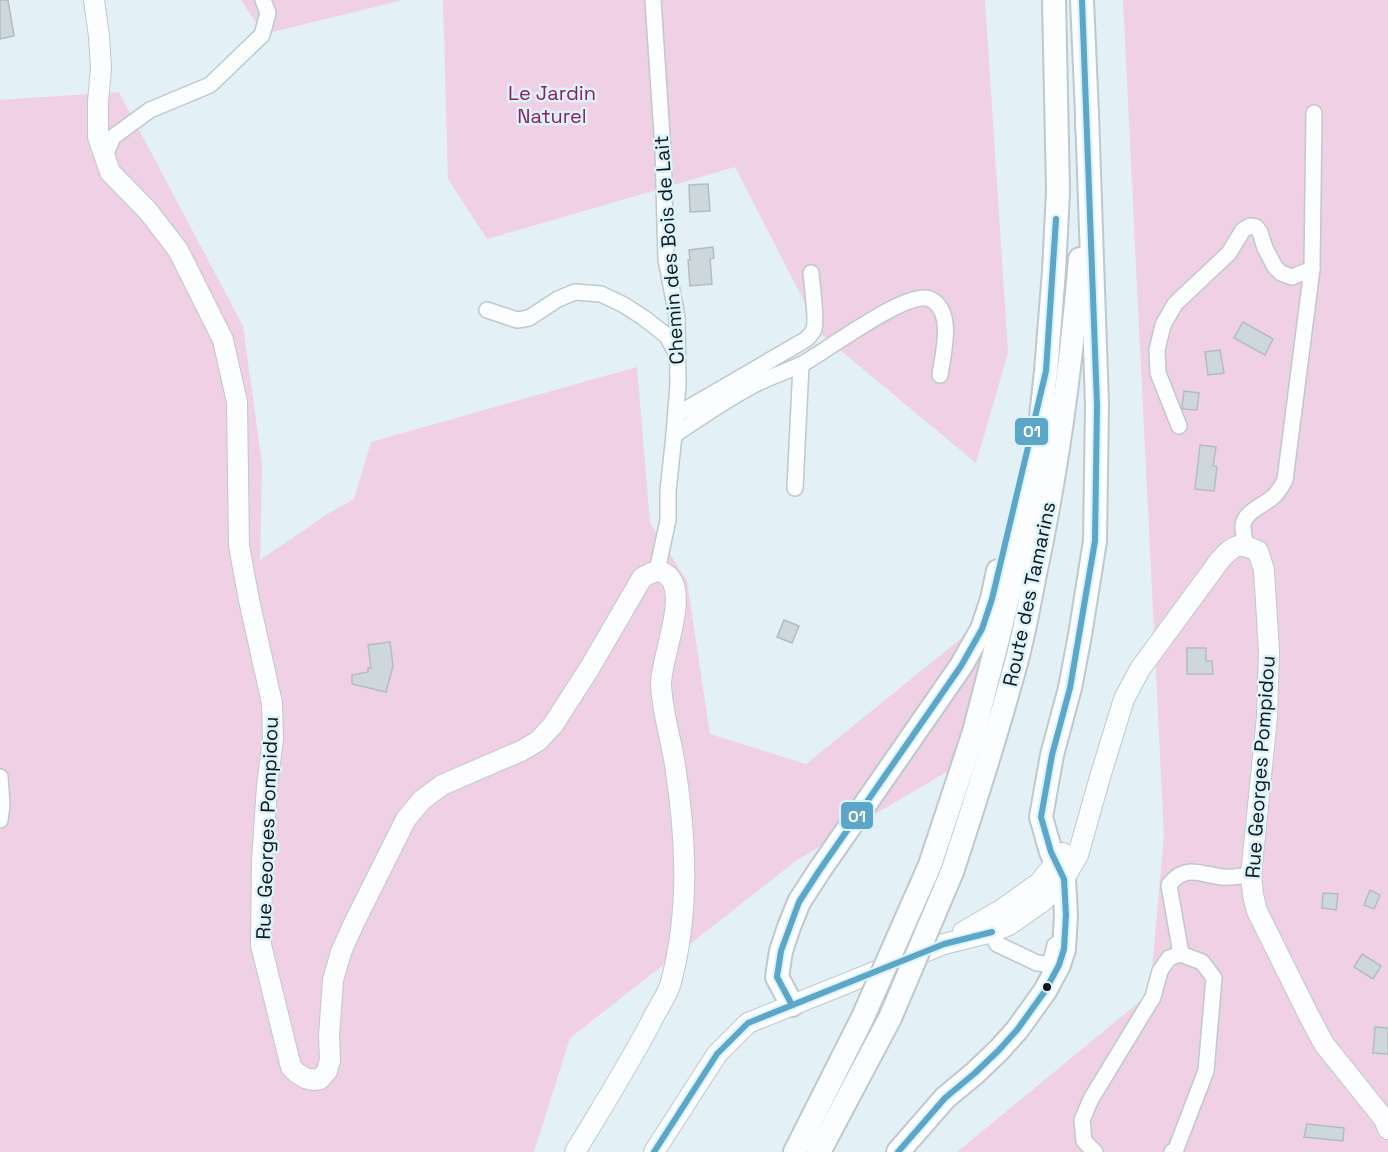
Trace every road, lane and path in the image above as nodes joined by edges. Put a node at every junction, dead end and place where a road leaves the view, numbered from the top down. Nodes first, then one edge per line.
1 (94, 0) edge
2 (263, 0) edge
3 (653, 0) edge
4 (1054, 0) edge
5 (1083, 0) edge
6 (1314, 113) dead end
7 (1088, 114) junction
8 (105, 156) junction
9 (1312, 269) junction
10 (811, 273) dead end
11 (487, 310) dead end
12 (678, 356) junction
13 (801, 364) junction
14 (1046, 371) junction
15 (940, 375) dead end
16 (676, 415) junction
17 (1179, 426) dead end
18 (674, 435) junction
19 (795, 488) dead end
20 (1245, 545) junction
21 (657, 571) junction
22 (0, 777) edge
23 (0, 820) edge
24 (1060, 871) junction
25 (1251, 875) junction
26 (1001, 910) junction
27 (1066, 915) junction
28 (992, 932) junction
29 (944, 944) junction
30 (1181, 954) junction
31 (792, 1005) junction
32 (1388, 1129) edge
33 (575, 1152) edge
34 (654, 1152) edge
35 (667, 1152) edge
36 (795, 1152) edge
37 (819, 1152) edge
38 (898, 1152) edge
39 (1095, 1152) edge
40 (1172, 1152) edge

1 - 8 main road, Rue Georges Pompidou
2 - 8 street
3 - 12 street, Chemin des Bois de Lait
4 - 14 highway, Route des Tamarins
5 - 7 highway, Route des Tamarins
6 - 9 street
7 - 24 highway
7 - 37 highway, Route des Tamarins, bridge
8 - 21 main road, Rue Georges Pompidou
9 - 17 street
9 - 20 street
10 - 16 street
11 - 12 street
12 - 16 street, Chemin des Bois de Lait
13 - 15 street
13 - 18 street
13 - 19 street
14 - 31 highway
14 - 36 highway, Route des Tamarins, bridge
16 - 18 street, Chemin des Bois de Lait
18 - 21 street, Chemin des Bois de Lait
20 - 24 main road
20 - 25 main road, Rue Georges Pompidou
21 - 33 main road
22 - 23 street
24 - 26 main road
24 - 27 highway
24 - 28 main road
25 - 30 street
25 - 32 main road, Rue Georges Pompidou
26 - 28 street
26 - 29 main road
27 - 28 street
27 - 38 highway
28 - 29 main road
29 - 31 main road
30 - 39 street
30 - 40 street
31 - 34 main road
31 - 35 main road

